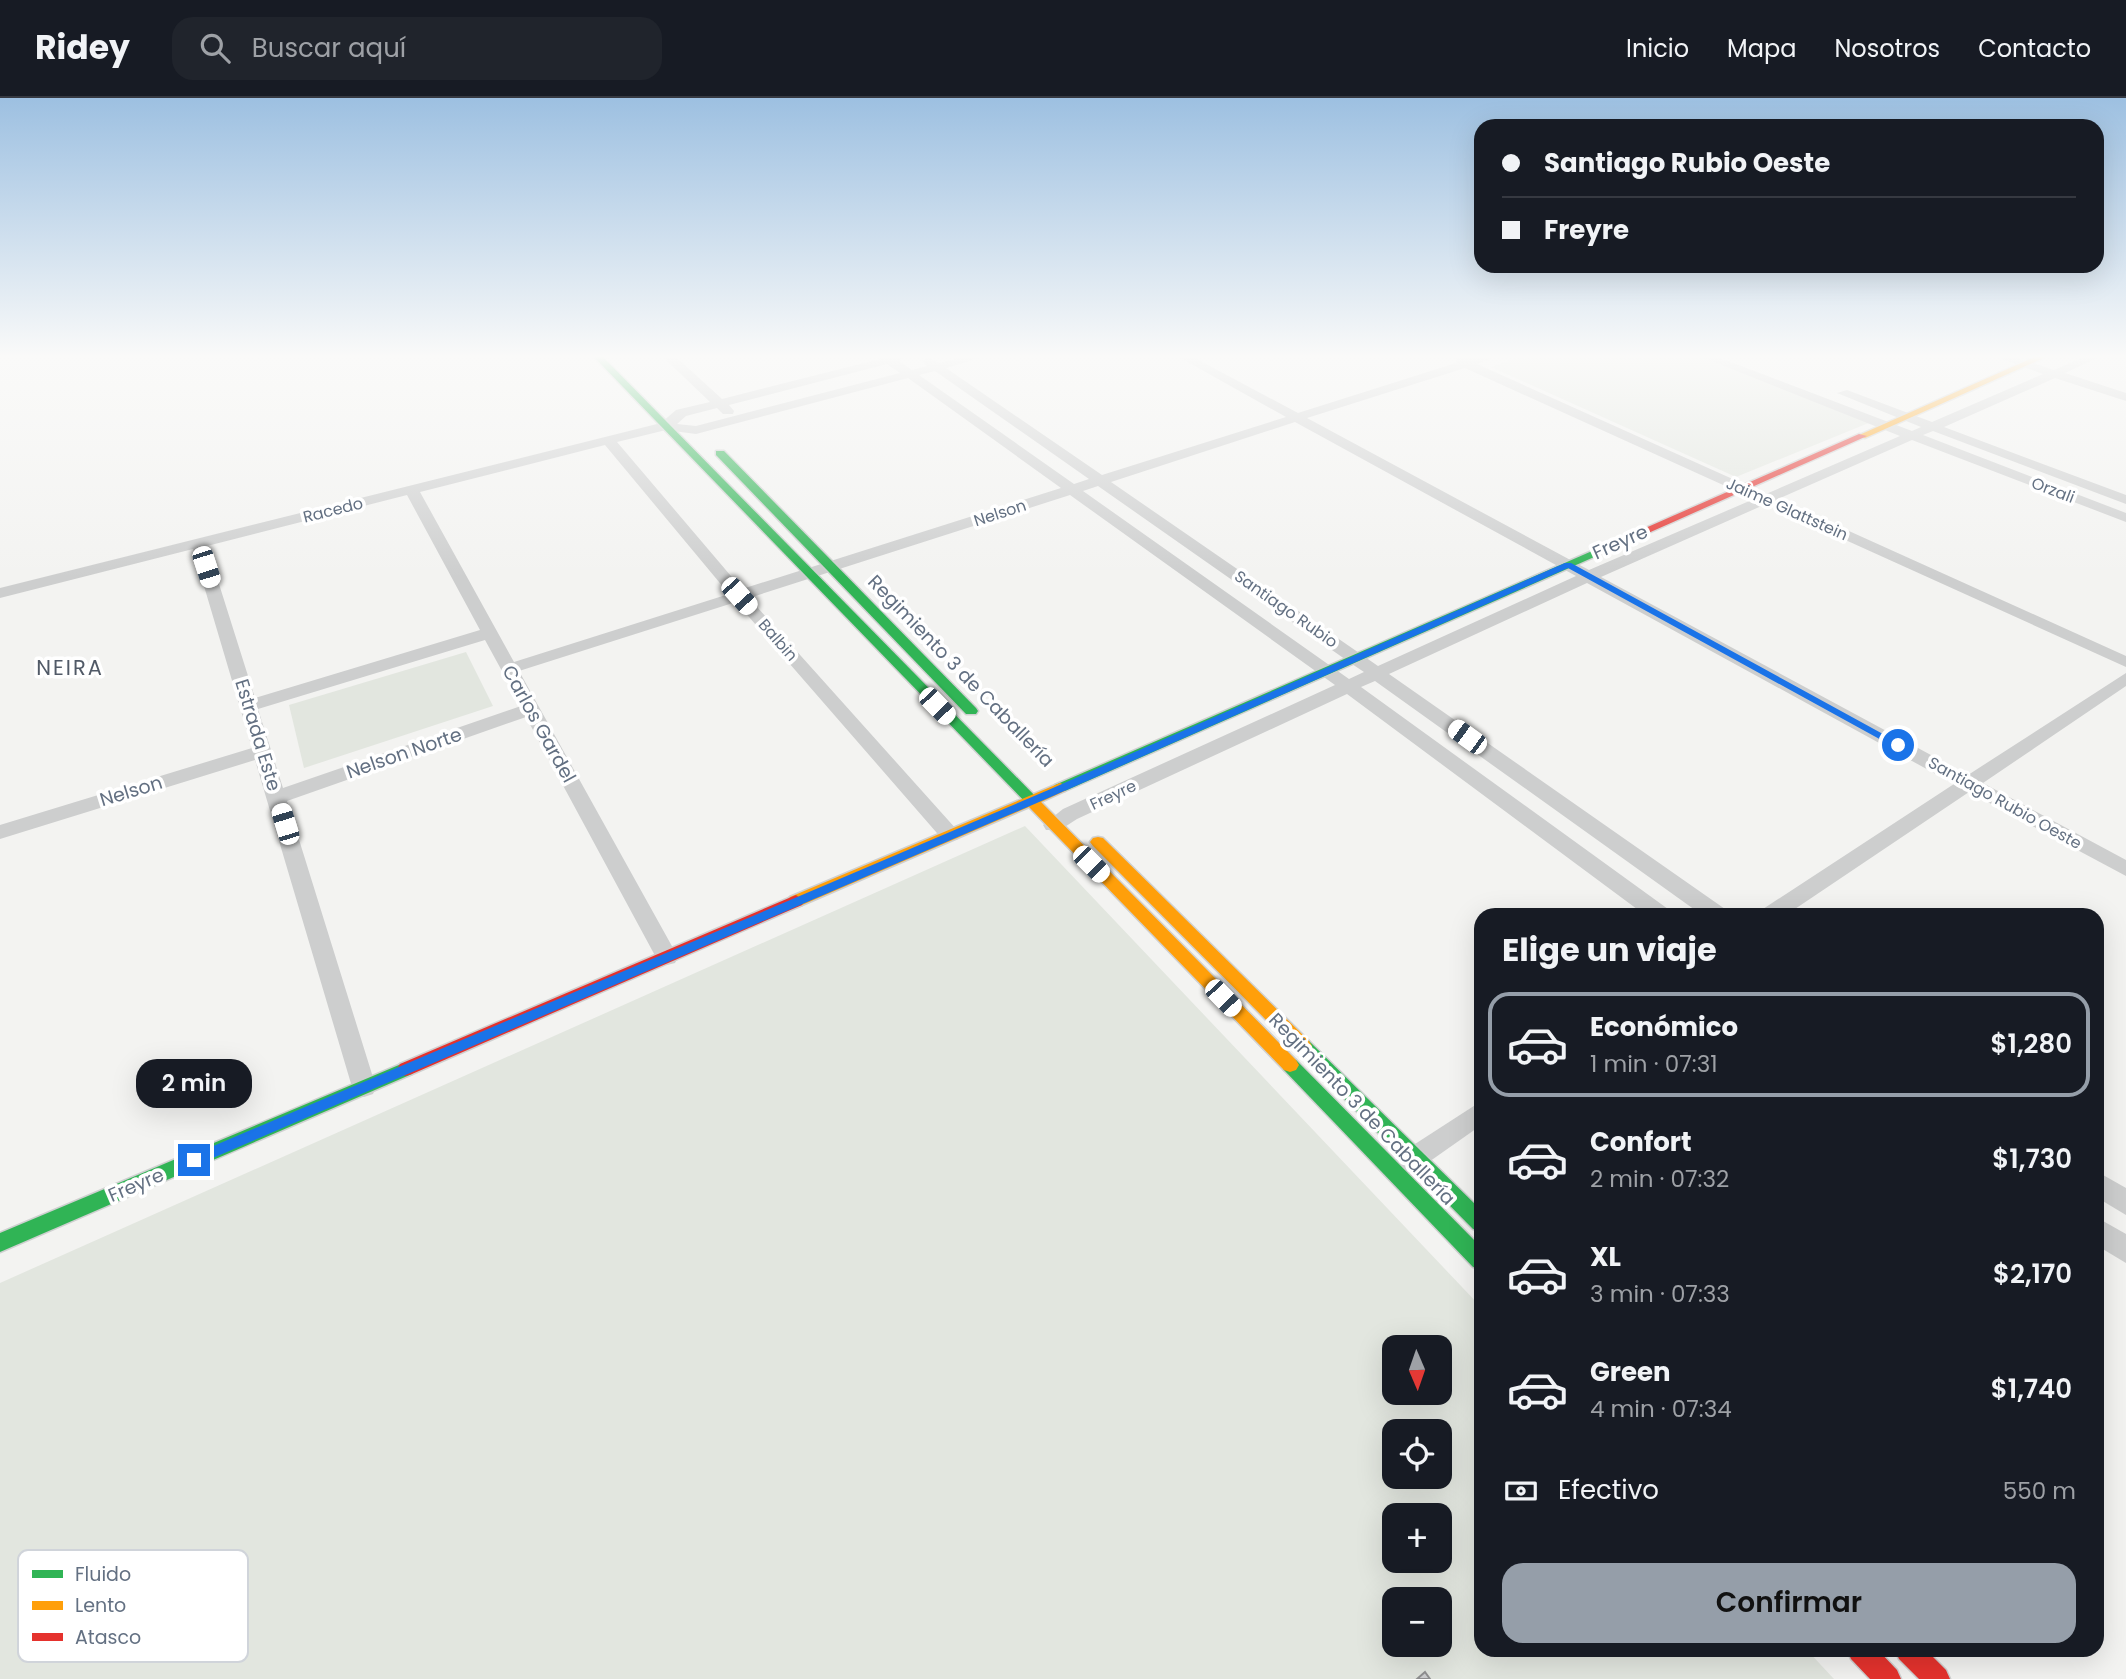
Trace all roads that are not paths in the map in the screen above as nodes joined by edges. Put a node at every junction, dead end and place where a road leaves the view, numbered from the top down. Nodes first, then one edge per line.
1 (652, 430) edge
2 (670, 430) edge
3 (696, 430) edge
4 (989, 430) edge
5 (1028, 430) edge
6 (1260, 430) edge
7 (1319, 430) edge
8 (1613, 430) edge
9 (1875, 430) edge
10 (1898, 430) edge
11 (1927, 430) edge
12 (1940, 430) edge
13 (1913, 436) junction
14 (609, 441) junction
15 (1101, 480) junction
16 (1742, 488) junction
17 (1073, 489) junction
18 (412, 491) junction
19 (1766, 499) junction
20 (2126, 500) edge
21 (2126, 518) edge
22 (199, 544) junction
23 (1568, 565) junction
24 (832, 567) junction
25 (808, 575) junction
26 (1589, 576) junction
27 (0, 593) edge
28 (739, 596) junction
29 (489, 633) junction
30 (1355, 658) junction
31 (2126, 662) edge
32 (509, 669) junction
33 (1327, 671) junction
34 (1376, 673) junction
35 (2126, 678) edge
36 (1348, 687) junction
37 (249, 706) junction
38 (531, 709) junction
39 (983, 724) dead end
40 (262, 751) junction
41 (1969, 783) junction
42 (1045, 788) junction
43 (276, 797) junction
44 (1030, 801) junction
45 (1080, 824) junction
46 (1053, 825) junction
47 (0, 832) edge
48 (950, 835) junction
49 (2126, 869) edge
50 (1650, 908) edge
51 (1707, 908) edge
52 (1782, 908) edge
53 (667, 957) junction
54 (364, 1087) junction
55 (1474, 1117) edge
56 (1416, 1157) junction
57 (1394, 1170) junction
58 (2104, 1188) edge
59 (2126, 1203) edge
60 (1474, 1216) edge
61 (2104, 1235) edge
62 (0, 1243) edge
63 (2126, 1250) edge
64 (1474, 1254) edge
65 (1867, 1657) edge
66 (1915, 1657) edge
67 (1888, 1679) edge
68 (1937, 1679) edge

1 - 14 street, Racedo
2 - 25 street, Regimiento 3 de Caballería
3 - 24 street, Regimiento 3 de Caballería
4 - 17 street, Santiago Rubio
5 - 15 street, Santiago Rubio
6 - 15 street, Nelson
7 - 23 street, Santiago Rubio Oeste
8 - 16 street, Jaime Glattstein
9 - 16 street, Freyre
10 - 13 street, Orzali
11 - 13 street, Freyre
12 - 20 street, Orzali
13 - 19 street, Freyre
13 - 21 street, Orzali
14 - 18 street, Racedo
14 - 28 street, Balbin
15 - 17 street, Nelson
15 - 30 street, Santiago Rubio
16 - 19 street, Jaime Glattstein
16 - 23 street, Freyre
17 - 24 street, Nelson
17 - 33 street, Santiago Rubio
18 - 22 street, Racedo
18 - 29 street, Carlos Gardel
19 - 26 street, Freyre
19 - 31 street, Jaime Glattstein
22 - 27 street, Racedo
22 - 37 street, Estrada Este
23 - 26 street, Santiago Rubio Oeste
23 - 30 street, Freyre
24 - 25 street, Nelson
24 - 39 street, Regimiento 3 de Caballería
25 - 28 street, Nelson
25 - 44 street, Regimiento 3 de Caballería
26 - 34 street, Freyre
26 - 41 street, Santiago Rubio Oeste
28 - 32 street, Nelson
28 - 48 street, Balbin
29 - 32 street, Carlos Gardel
29 - 37 street
30 - 33 street, Freyre
30 - 34 street, Santiago Rubio
32 - 38 street, Carlos Gardel
33 - 36 street, Santiago Rubio
33 - 42 street, Freyre
34 - 36 street, Freyre
34 - 51 street, Santiago Rubio
35 - 41 street
36 - 45 street, Freyre
36 - 50 street, Santiago Rubio
37 - 40 street, Estrada Este
38 - 43 street, Nelson Norte
38 - 53 street, Carlos Gardel
40 - 43 street, Estrada Este
40 - 47 street, Nelson
41 - 49 street, Santiago Rubio Oeste
41 - 52 street
42 - 44 street, Freyre
42 - 45 street, Regimiento 3 de Caballería
43 - 54 street, Estrada Este
44 - 46 street, Regimiento 3 de Caballería
44 - 48 street, Freyre
45 - 46 street, Freyre
45 - 56 street, Regimiento 3 de Caballería
46 - 57 street, Regimiento 3 de Caballería
48 - 53 street, Freyre
53 - 54 street, Freyre
54 - 62 street, Freyre
55 - 56 street
56 - 57 street
56 - 60 street, Regimiento 3 de Caballería
57 - 64 street, Regimiento 3 de Caballería
58 - 59 street
61 - 63 street
65 - 67 street
66 - 68 street

